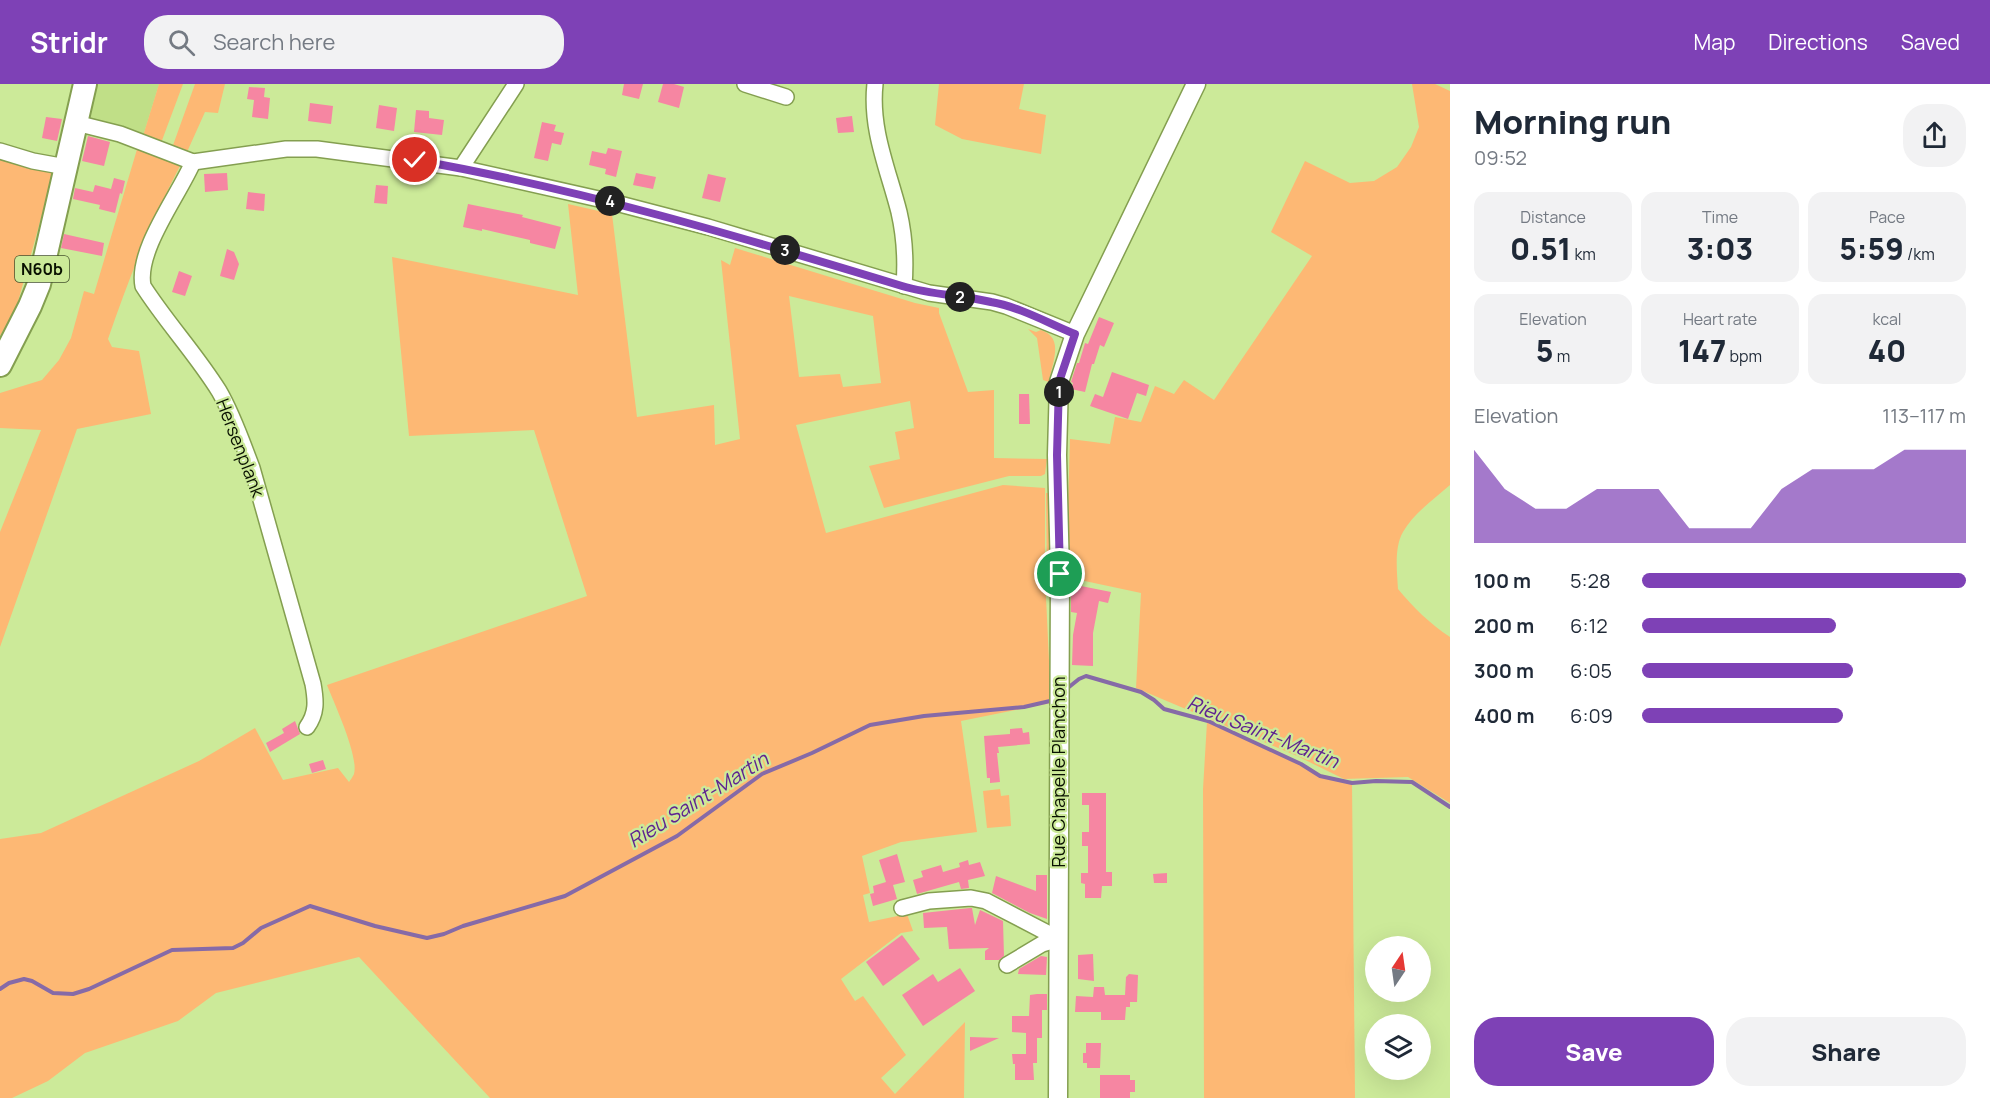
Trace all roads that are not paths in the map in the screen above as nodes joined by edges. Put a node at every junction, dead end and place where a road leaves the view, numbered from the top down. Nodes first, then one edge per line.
1 (85, 84) edge
2 (516, 84) edge
3 (745, 84) edge
4 (875, 84) edge
5 (1196, 84) edge
6 (786, 96) dead end
7 (76, 123) junction
8 (0, 151) edge
9 (193, 162) junction
10 (66, 167) junction
11 (461, 168) junction
12 (904, 286) junction
13 (1075, 334) junction
14 (0, 365) edge
15 (307, 727) dead end
16 (902, 908) dead end
17 (1059, 939) junction
18 (1007, 965) dead end
19 (1058, 1098) edge

1 - 7 main road, N60b
2 - 11 street
3 - 6 street
4 - 12 street
5 - 13 street, Rue Chapelle Planchon
7 - 9 street
7 - 10 main road, N60b
8 - 10 street
9 - 11 street
9 - 15 street, Hersenplank
10 - 14 main road, N60b
11 - 12 street
12 - 13 street
13 - 17 street, Rue Chapelle Planchon
16 - 17 street
17 - 18 street
17 - 19 street, Rue Chapelle Planchon

